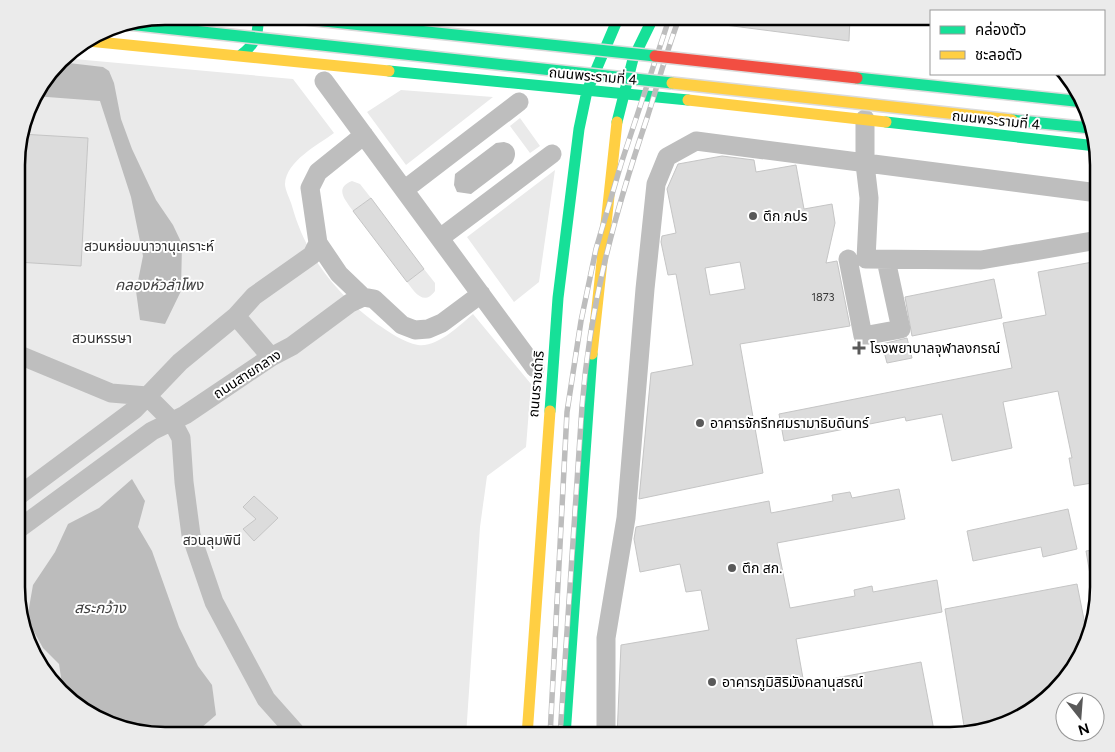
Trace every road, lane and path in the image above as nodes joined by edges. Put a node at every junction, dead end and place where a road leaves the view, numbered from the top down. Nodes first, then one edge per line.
1 (257, 25) edge
2 (361, 25) edge
3 (471, 25) edge
4 (614, 25) edge
5 (649, 25) edge
6 (147, 26) edge
7 (607, 40) junction
8 (99, 41) edge
9 (639, 44) junction
10 (239, 56) junction
11 (324, 80) dead end
12 (587, 91) junction
13 (1068, 91) edge
14 (621, 94) junction
15 (1074, 101) edge
16 (519, 102) dead end
17 (865, 120) junction
18 (1084, 127) edge
19 (364, 135) junction
20 (1088, 145) edge
21 (552, 154) dead end
22 (865, 164) junction
23 (404, 190) junction
24 (1090, 192) edge
25 (440, 238) junction
26 (1090, 241) edge
27 (318, 243) junction
28 (848, 259) dead end
29 (886, 260) junction
30 (481, 294) junction
31 (363, 297) junction
32 (236, 316) junction
33 (25, 357) edge
34 (271, 357) junction
35 (549, 373) junction
36 (147, 396) junction
37 (172, 421) junction
38 (25, 492) edge
39 (25, 525) edge
40 (290, 727) edge
41 (528, 727) edge
42 (565, 727) edge
43 (606, 727) edge

1 - 10 main road
2 - 15 main road, ถนนพระรามที่ 4, bridge
3 - 7 main road
4 - 7 main road, ถนนราชดำริ
5 - 9 main road
6 - 18 main road, ถนนพระรามที่ 4, bridge
7 - 9 main road
7 - 12 main road, ถนนราชดำริ
8 - 10 main road, ถนนพระรามที่ 4
9 - 13 main road
9 - 14 main road
10 - 12 main road, ถนนพระรามที่ 4
11 - 19 street
12 - 14 main road, ถนนพระรามที่ 4
12 - 35 main road, ถนนราชดำริ
14 - 17 main road, ถนนพระรามที่ 4
14 - 42 main road
16 - 23 street
17 - 20 main road, ถนนพระรามที่ 4
17 - 22 street
19 - 23 street
19 - 27 street
21 - 25 street
22 - 24 street
22 - 29 street
22 - 43 street
23 - 25 street
25 - 30 street
26 - 29 street
27 - 31 street
27 - 32 street
28 - 29 street
30 - 31 street
30 - 35 street
31 - 34 street, ถนนสายกลาง
32 - 34 street
32 - 36 street
33 - 36 street
34 - 37 street, ถนนสายกลาง
35 - 41 main road, ถนนราชดำริ
36 - 37 street
36 - 38 street
37 - 39 street, ถนนสายกลาง
37 - 40 street

